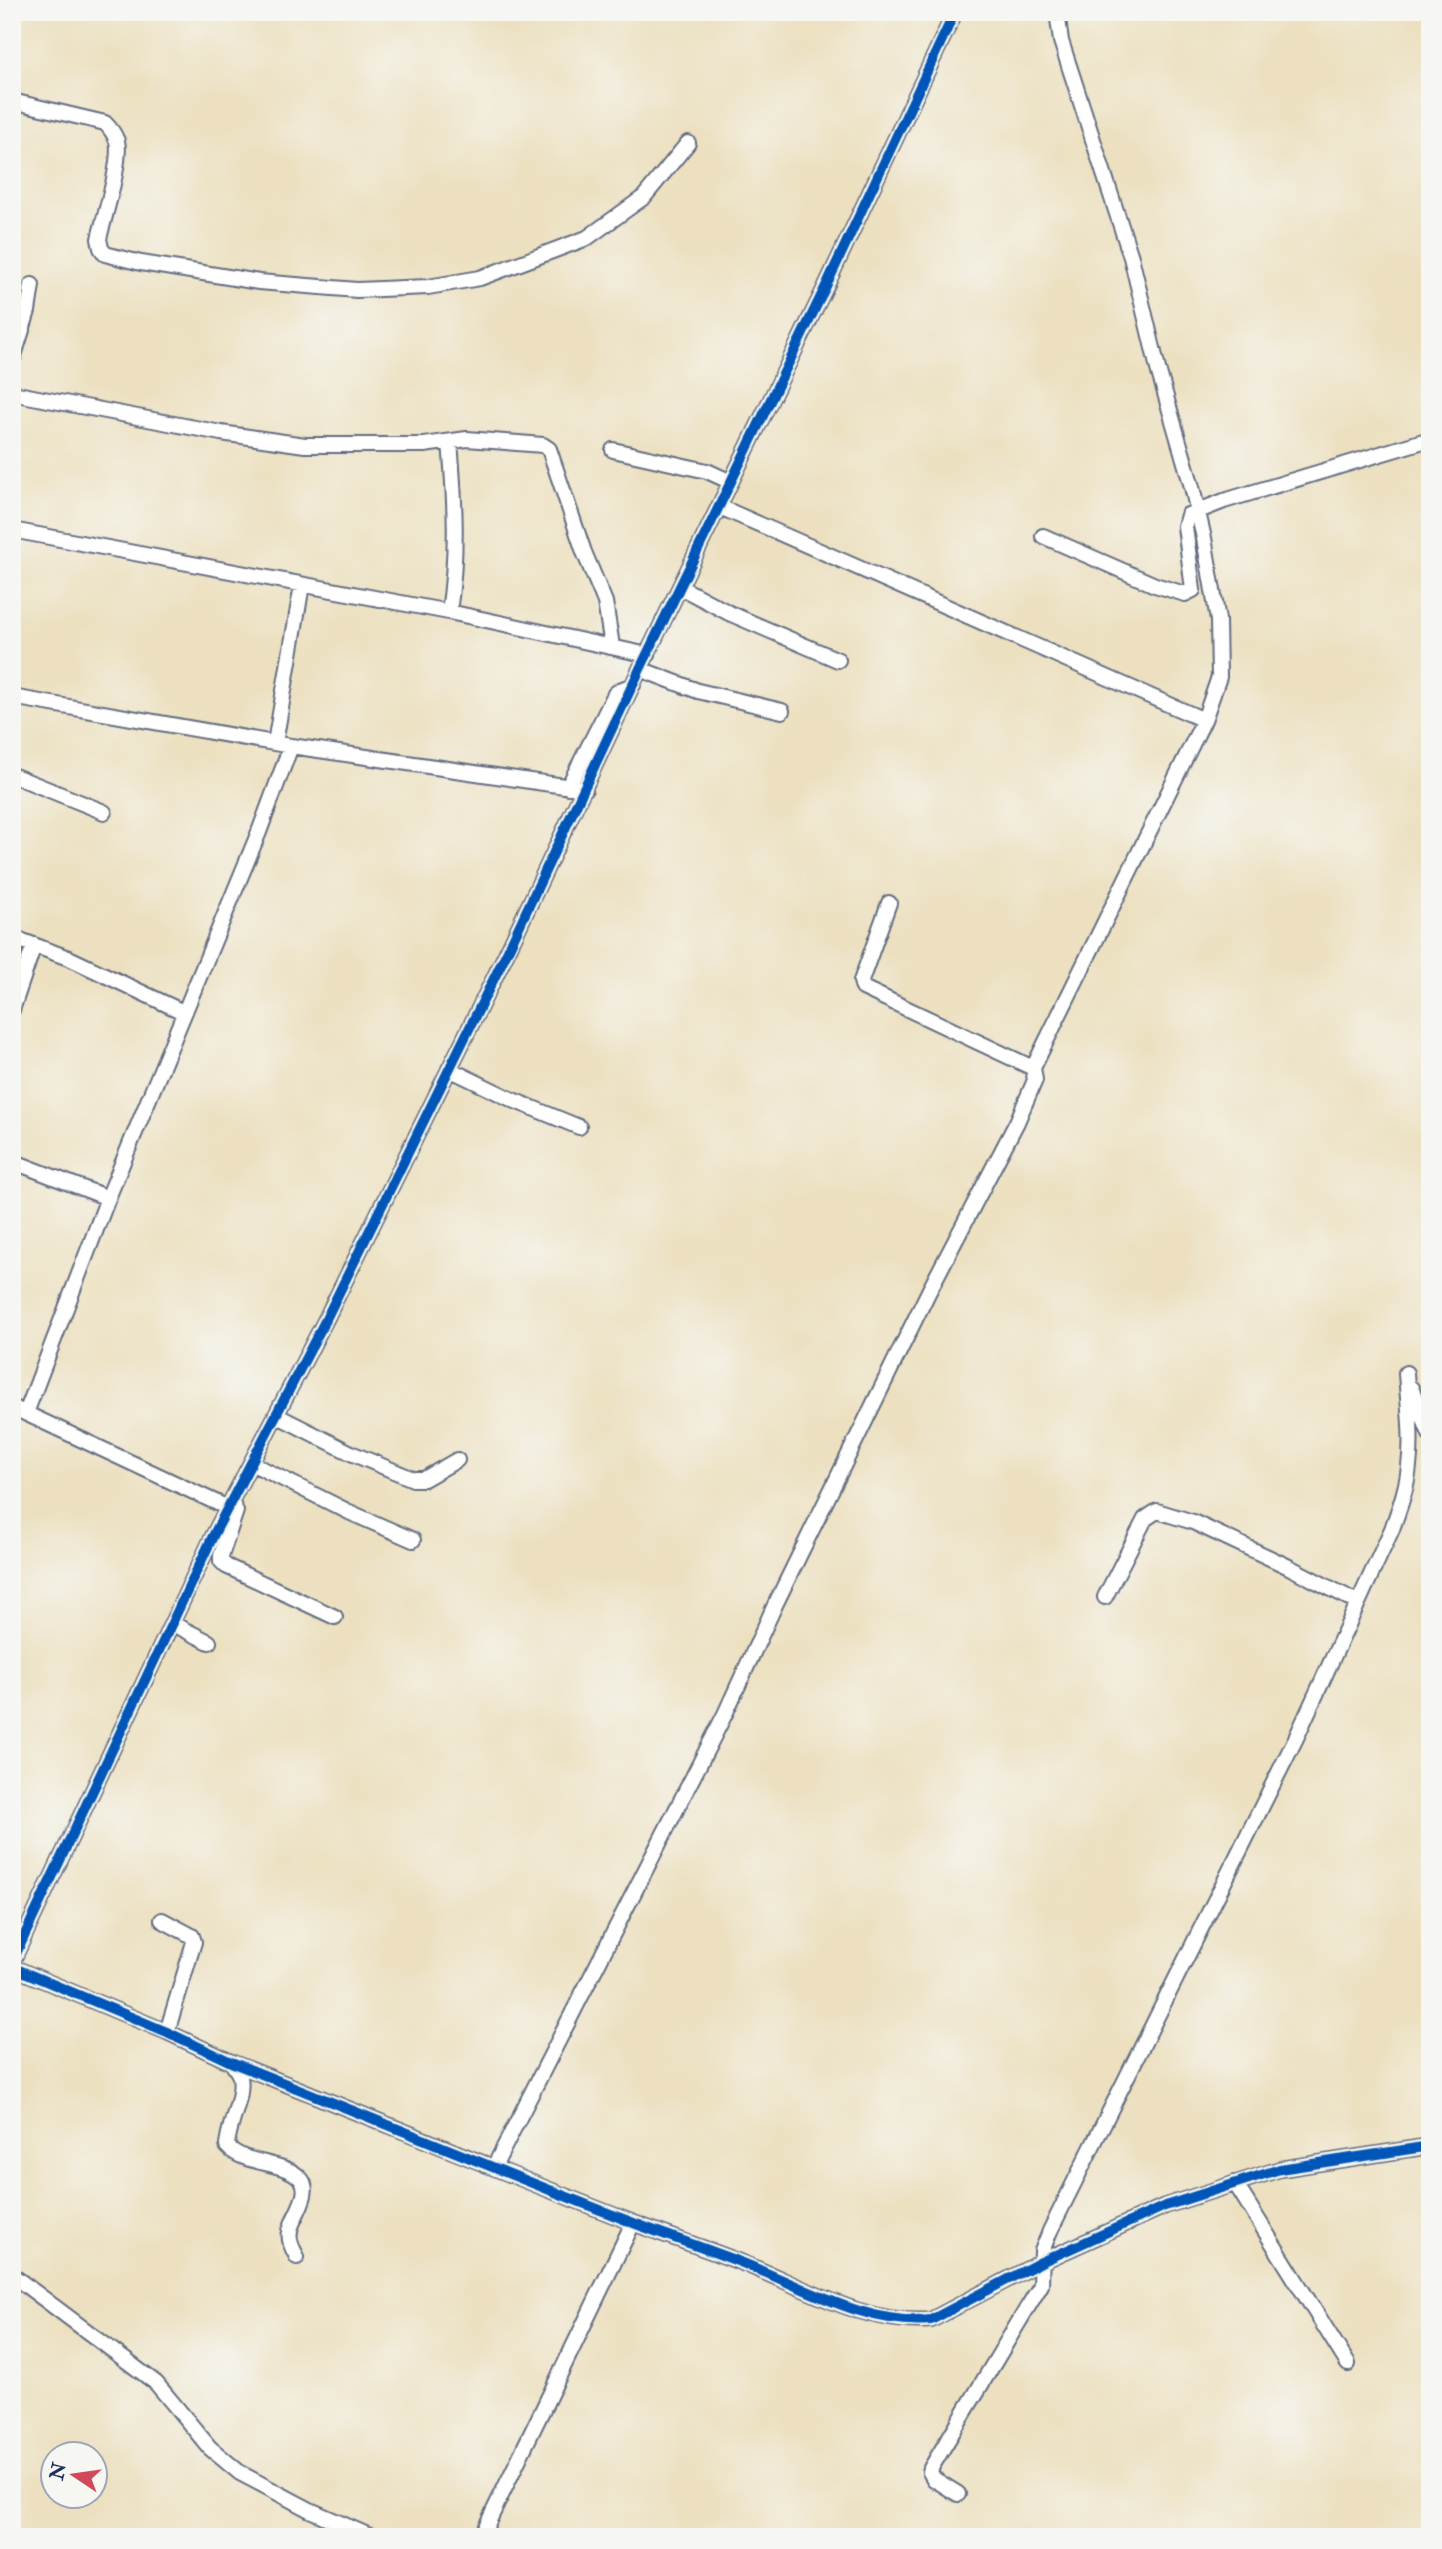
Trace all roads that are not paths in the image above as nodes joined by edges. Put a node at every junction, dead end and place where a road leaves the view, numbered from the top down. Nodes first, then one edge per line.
1 (955, 12) edge
2 (1056, 12) edge
3 (12, 101) edge
4 (688, 143) dead end
5 (32, 285) dead end
6 (12, 362) edge
7 (12, 393) edge
8 (1430, 439) edge
9 (450, 442) junction
10 (613, 450) dead end
11 (731, 482) junction
12 (720, 507) junction
13 (1198, 510) junction
14 (12, 530) edge
15 (1044, 536) dead end
16 (302, 585) junction
17 (682, 588) junction
18 (449, 612) junction
19 (612, 646) junction
20 (648, 655) junction
21 (838, 660) dead end
22 (640, 669) junction
23 (633, 685) junction
24 (12, 697) edge
25 (782, 711) dead end
26 (1204, 720) junction
27 (275, 743) junction
28 (291, 746) junction
29 (12, 775) edge
30 (568, 787) junction
31 (585, 789) junction
32 (104, 812) dead end
33 (889, 903) dead end
34 (12, 937) edge
35 (34, 945) junction
36 (12, 1010) edge
37 (183, 1012) junction
38 (1033, 1068) junction
39 (449, 1069) junction
40 (579, 1127) dead end
41 (12, 1161) edge
42 (108, 1198) junction
43 (19, 1410) edge
44 (276, 1415) junction
45 (1430, 1434) edge
46 (457, 1460) dead end
47 (251, 1463) junction
48 (230, 1505) junction
49 (413, 1540) dead end
50 (1105, 1597) dead end
51 (1357, 1602) junction
52 (335, 1617) dead end
53 (173, 1624) junction
54 (209, 1642) dead end
55 (162, 1920) dead end
56 (12, 1962) edge
57 (12, 1967) edge
58 (167, 2032) junction
59 (232, 2062) junction
60 (1430, 2146) edge
61 (494, 2167) junction
62 (1235, 2183) junction
63 (633, 2223) junction
64 (297, 2257) dead end
65 (1041, 2262) junction
66 (12, 2275) edge
67 (1348, 2364) dead end
68 (958, 2494) dead end
69 (372, 2537) edge
70 (481, 2537) edge

1 - 11 street
2 - 13 street
3 - 4 street
5 - 6 street
7 - 9 street
8 - 13 street
9 - 18 street
9 - 19 street
10 - 11 street
11 - 12 street
12 - 17 street
12 - 26 street
13 - 15 street
13 - 26 street
14 - 16 street
16 - 18 street
16 - 27 street
17 - 20 street
17 - 21 street
18 - 19 street
19 - 20 street
20 - 22 street
22 - 23 street
22 - 25 street
23 - 30 street
23 - 31 street
24 - 27 street
26 - 38 street
27 - 28 street
28 - 30 street
28 - 37 street
29 - 32 street
30 - 31 street
31 - 39 street
33 - 38 street
34 - 35 street
35 - 36 street
35 - 37 street
37 - 42 street
38 - 61 street
39 - 40 street
39 - 44 street
41 - 42 street
42 - 43 street
43 - 48 street
44 - 46 street
44 - 47 street
45 - 51 street
47 - 48 street
47 - 49 street
48 - 52 street
48 - 53 street
50 - 51 street
51 - 65 street
53 - 54 street
53 - 56 street
55 - 58 street
57 - 58 street
58 - 59 street
59 - 61 street
59 - 64 street
60 - 62 street
61 - 63 street
62 - 65 street
62 - 67 street
63 - 65 street
63 - 70 street
65 - 68 street
66 - 69 street

